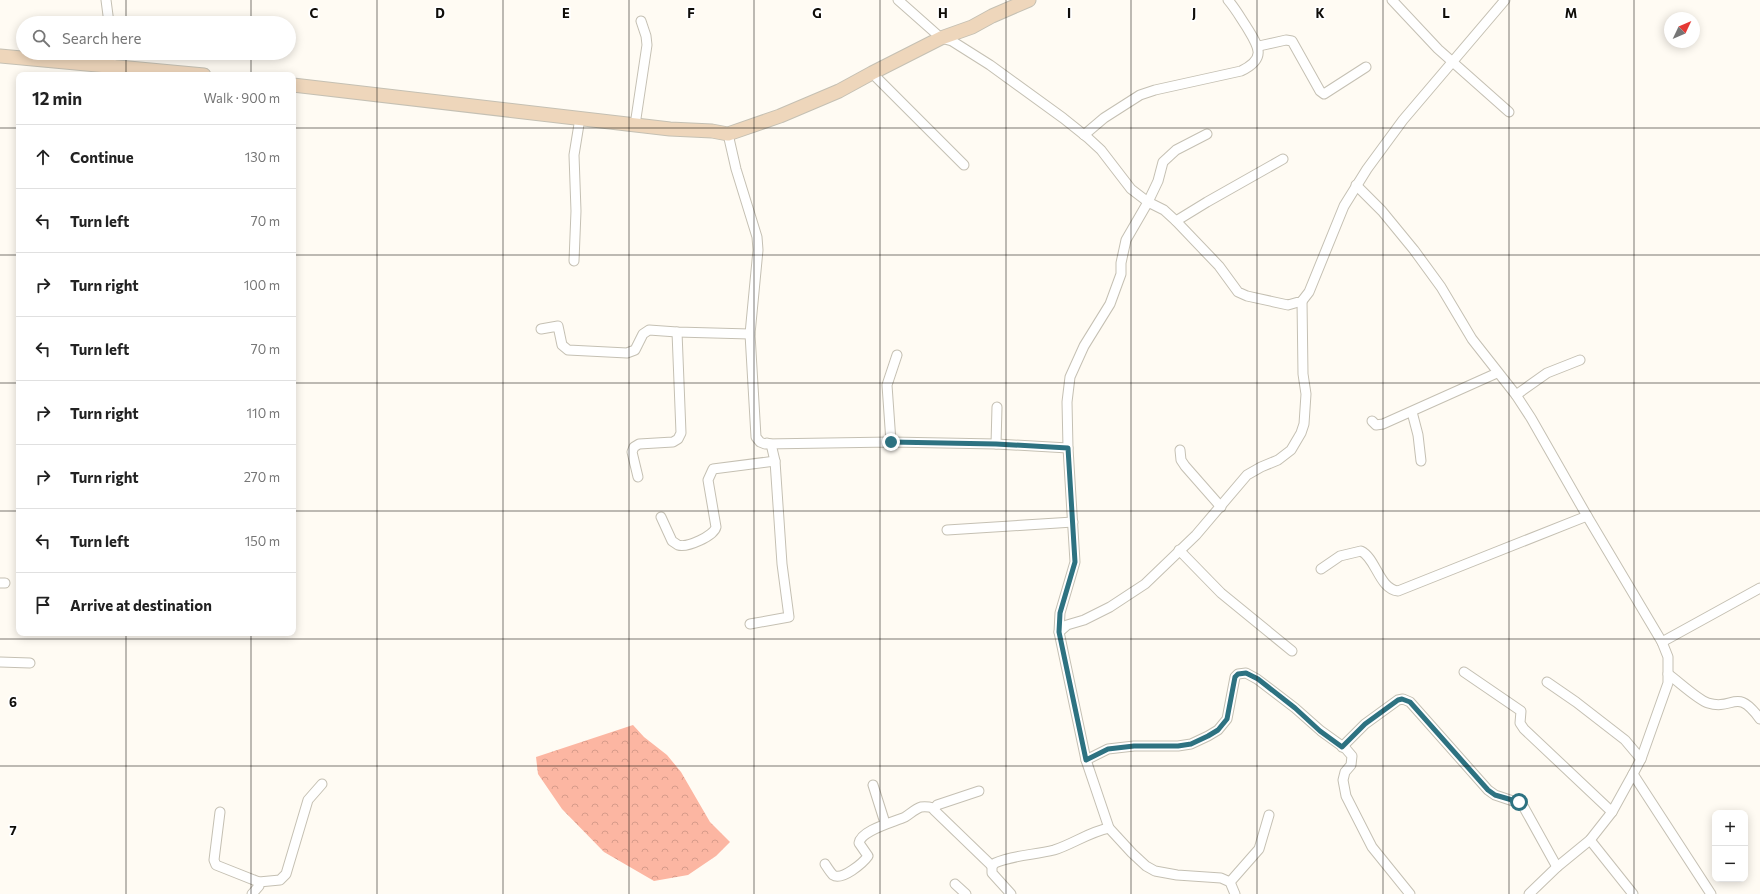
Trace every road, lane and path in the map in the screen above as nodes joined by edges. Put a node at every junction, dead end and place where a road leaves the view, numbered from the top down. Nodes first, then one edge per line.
1 (106, 0) edge
2 (898, 0) edge
3 (1028, 0) edge
4 (1228, 0) edge
5 (1392, 0) edge
6 (1505, 0) edge
7 (108, 16) edge
8 (641, 21) dead end
9 (941, 38) junction
10 (1259, 46) junction
11 (0, 56) edge
12 (16, 57) edge
13 (44, 60) edge
14 (111, 60) edge
15 (1453, 61) junction
16 (111, 66) junction
17 (1366, 67) dead end
18 (173, 72) edge
19 (872, 73) junction
20 (296, 85) edge
21 (1509, 112) dead end
22 (580, 118) junction
23 (635, 125) junction
24 (728, 134) junction
25 (1207, 134) dead end
26 (1084, 135) junction
27 (1283, 159) dead end
28 (964, 165) dead end
29 (1356, 185) junction
30 (1148, 202) junction
31 (1176, 221) junction
32 (574, 262) dead end
33 (1302, 301) junction
34 (541, 329) dead end
35 (676, 332) junction
36 (750, 334) junction
37 (897, 355) dead end
38 (1580, 360) dead end
39 (1497, 373) junction
40 (1516, 395) junction
41 (997, 406) dead end
42 (1412, 412) junction
43 (1372, 421) dead end
44 (891, 442) junction
45 (767, 443) junction
46 (996, 444) junction
47 (1068, 448) junction
48 (1180, 450) dead end
49 (1421, 460) dead end
50 (775, 461) junction
51 (638, 477) dead end
52 (1220, 507) junction
53 (1586, 516) junction
54 (661, 517) dead end
55 (1073, 522) junction
56 (947, 530) dead end
57 (1179, 550) junction
58 (1321, 569) dead end
59 (1760, 588) edge
60 (750, 624) dead end
61 (1059, 632) junction
62 (1662, 642) junction
63 (1292, 651) dead end
64 (0, 662) edge
65 (30, 663) dead end
66 (1464, 672) dead end
67 (1668, 674) junction
68 (1547, 682) dead end
69 (1760, 719) edge
70 (1342, 747) junction
71 (1641, 759) junction
72 (1086, 760) junction
73 (1633, 774) junction
74 (322, 784) dead end
75 (873, 785) dead end
76 (979, 791) dead end
77 (934, 808) junction
78 (220, 812) dead end
79 (1612, 812) junction
80 (1269, 815) dead end
81 (885, 823) junction
82 (1109, 828) junction
83 (1590, 840) junction
84 (825, 864) dead end
85 (992, 866) junction
86 (1557, 867) junction
87 (259, 882) junction
88 (1230, 882) junction
89 (955, 884) dead end
90 (252, 894) edge
91 (966, 894) edge
92 (1010, 894) edge
93 (1235, 894) edge
94 (1410, 894) edge
95 (1529, 894) edge
96 (1633, 894) edge
97 (1712, 894) edge

1 - 7 street
2 - 9 street
3 - 9 street
4 - 10 street
5 - 15 street
6 - 15 street
8 - 23 street
9 - 19 street
9 - 26 street
10 - 17 street
10 - 26 street
11 - 12 street
13 - 16 street
14 - 16 street
15 - 21 street
15 - 29 street
16 - 18 street
19 - 24 street
19 - 28 street
20 - 22 street
22 - 23 street
22 - 32 street
23 - 24 street
24 - 36 street
25 - 30 street
26 - 30 street
27 - 31 street
29 - 33 street
29 - 39 street
30 - 31 street
30 - 47 street
31 - 33 street
33 - 52 street
34 - 35 street
35 - 36 street
35 - 51 street
36 - 45 street
37 - 44 street
38 - 40 street
39 - 40 street
39 - 42 street
40 - 53 street
41 - 46 street
42 - 43 street
42 - 49 street
44 - 45 street
44 - 46 street
45 - 50 street
46 - 47 street
47 - 55 street
48 - 52 street
50 - 54 street
50 - 60 street
52 - 57 street
53 - 58 street
53 - 62 street
55 - 56 street
55 - 61 street
57 - 61 street
57 - 63 street
59 - 62 street
61 - 72 street
62 - 67 street
64 - 65 street
66 - 79 street
67 - 69 street
67 - 71 street
68 - 71 street
70 - 72 street
70 - 86 street
70 - 94 street
71 - 73 street
72 - 82 street
73 - 79 street
73 - 97 street
74 - 87 street
75 - 81 street
76 - 77 street
77 - 81 street
77 - 85 street
78 - 87 street
79 - 83 street
80 - 88 street
81 - 84 street
82 - 85 street
82 - 88 street
83 - 86 street
83 - 96 street
85 - 92 street
86 - 95 street
87 - 90 street
88 - 93 street
89 - 91 street

